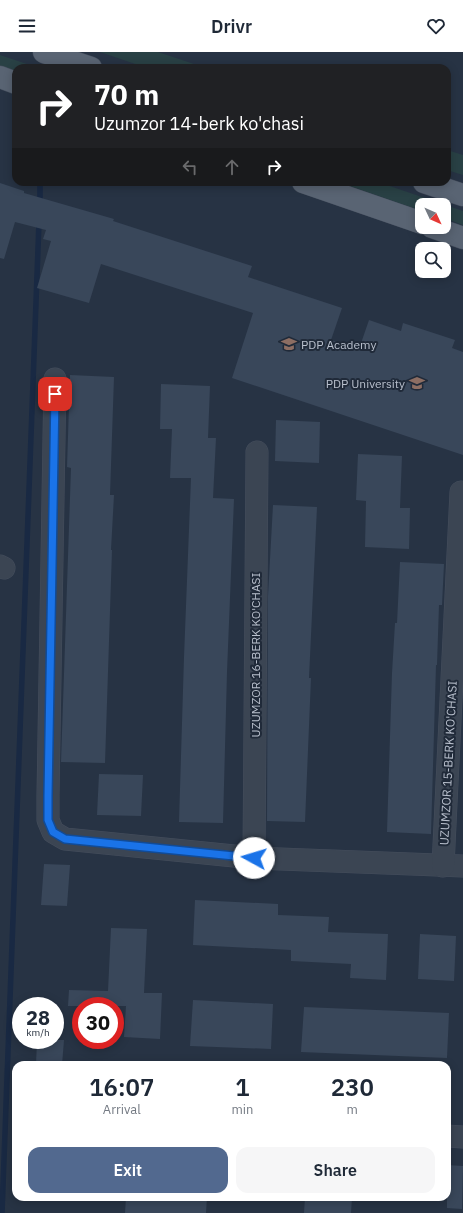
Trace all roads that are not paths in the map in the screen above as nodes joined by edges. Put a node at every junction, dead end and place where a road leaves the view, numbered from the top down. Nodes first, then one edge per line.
1 (44, 52) edge
2 (79, 64) edge
3 (0, 77) edge
4 (12, 82) edge
5 (315, 186) edge
6 (436, 186) edge
7 (463, 195) edge
8 (415, 221) edge
9 (451, 234) edge
10 (463, 238) edge
11 (55, 379) dead end
12 (257, 452) dead end
13 (462, 492) dead end
14 (254, 858) junction
15 (453, 866) edge
16 (451, 1136) edge
17 (463, 1137) edge

1 - 2 main road
3 - 4 main road
5 - 8 main road
6 - 7 main road
9 - 10 main road
11 - 14 street
12 - 14 street, UZUMZOR 16-BERK KO'CHASI
13 - 15 street, UZUMZOR 15-BERK KO'CHASI
14 - 15 street
16 - 17 street

